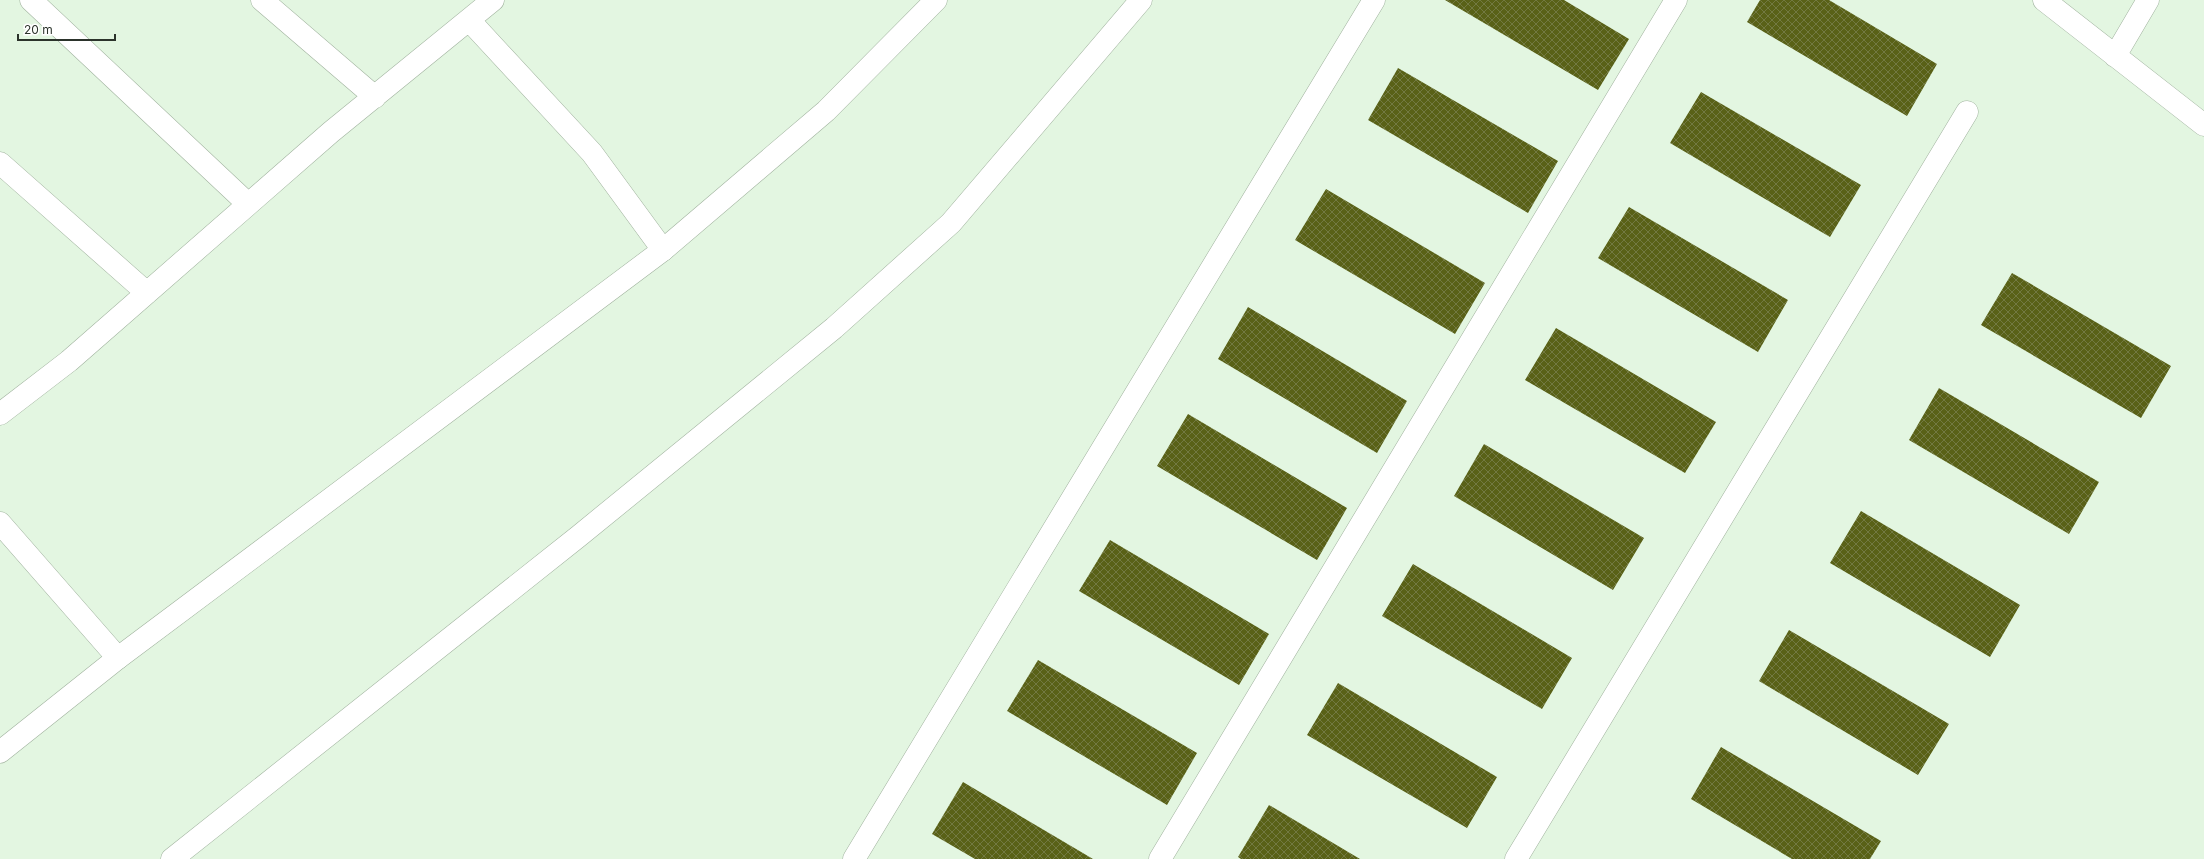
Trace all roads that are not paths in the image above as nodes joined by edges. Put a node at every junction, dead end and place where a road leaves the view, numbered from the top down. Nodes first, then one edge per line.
1 (31, 0) edge
2 (262, 0) edge
3 (493, 0) edge
4 (936, 0) edge
5 (1141, 0) edge
6 (1374, 0) edge
7 (1676, 0) edge
8 (2044, 0) edge
9 (2148, 0) edge
10 (469, 20) junction
11 (2115, 56) junction
12 (375, 97) junction
13 (1967, 112) dead end
14 (2204, 125) edge
15 (0, 163) edge
16 (248, 204) junction
17 (663, 250) junction
18 (147, 293) junction
19 (0, 414) edge
20 (0, 524) edge
21 (118, 658) junction
22 (0, 752) edge
23 (172, 859) edge
24 (854, 859) edge
25 (1160, 859) edge
26 (1516, 859) edge

1 - 16 street
2 - 12 street
3 - 10 street
4 - 17 street
5 - 23 street
6 - 24 street
7 - 25 street
8 - 11 street
9 - 11 street
10 - 12 street
10 - 17 street
11 - 14 street
12 - 16 street
13 - 26 street
15 - 18 street
16 - 18 street
17 - 21 street
18 - 19 street
20 - 21 street
21 - 22 street

